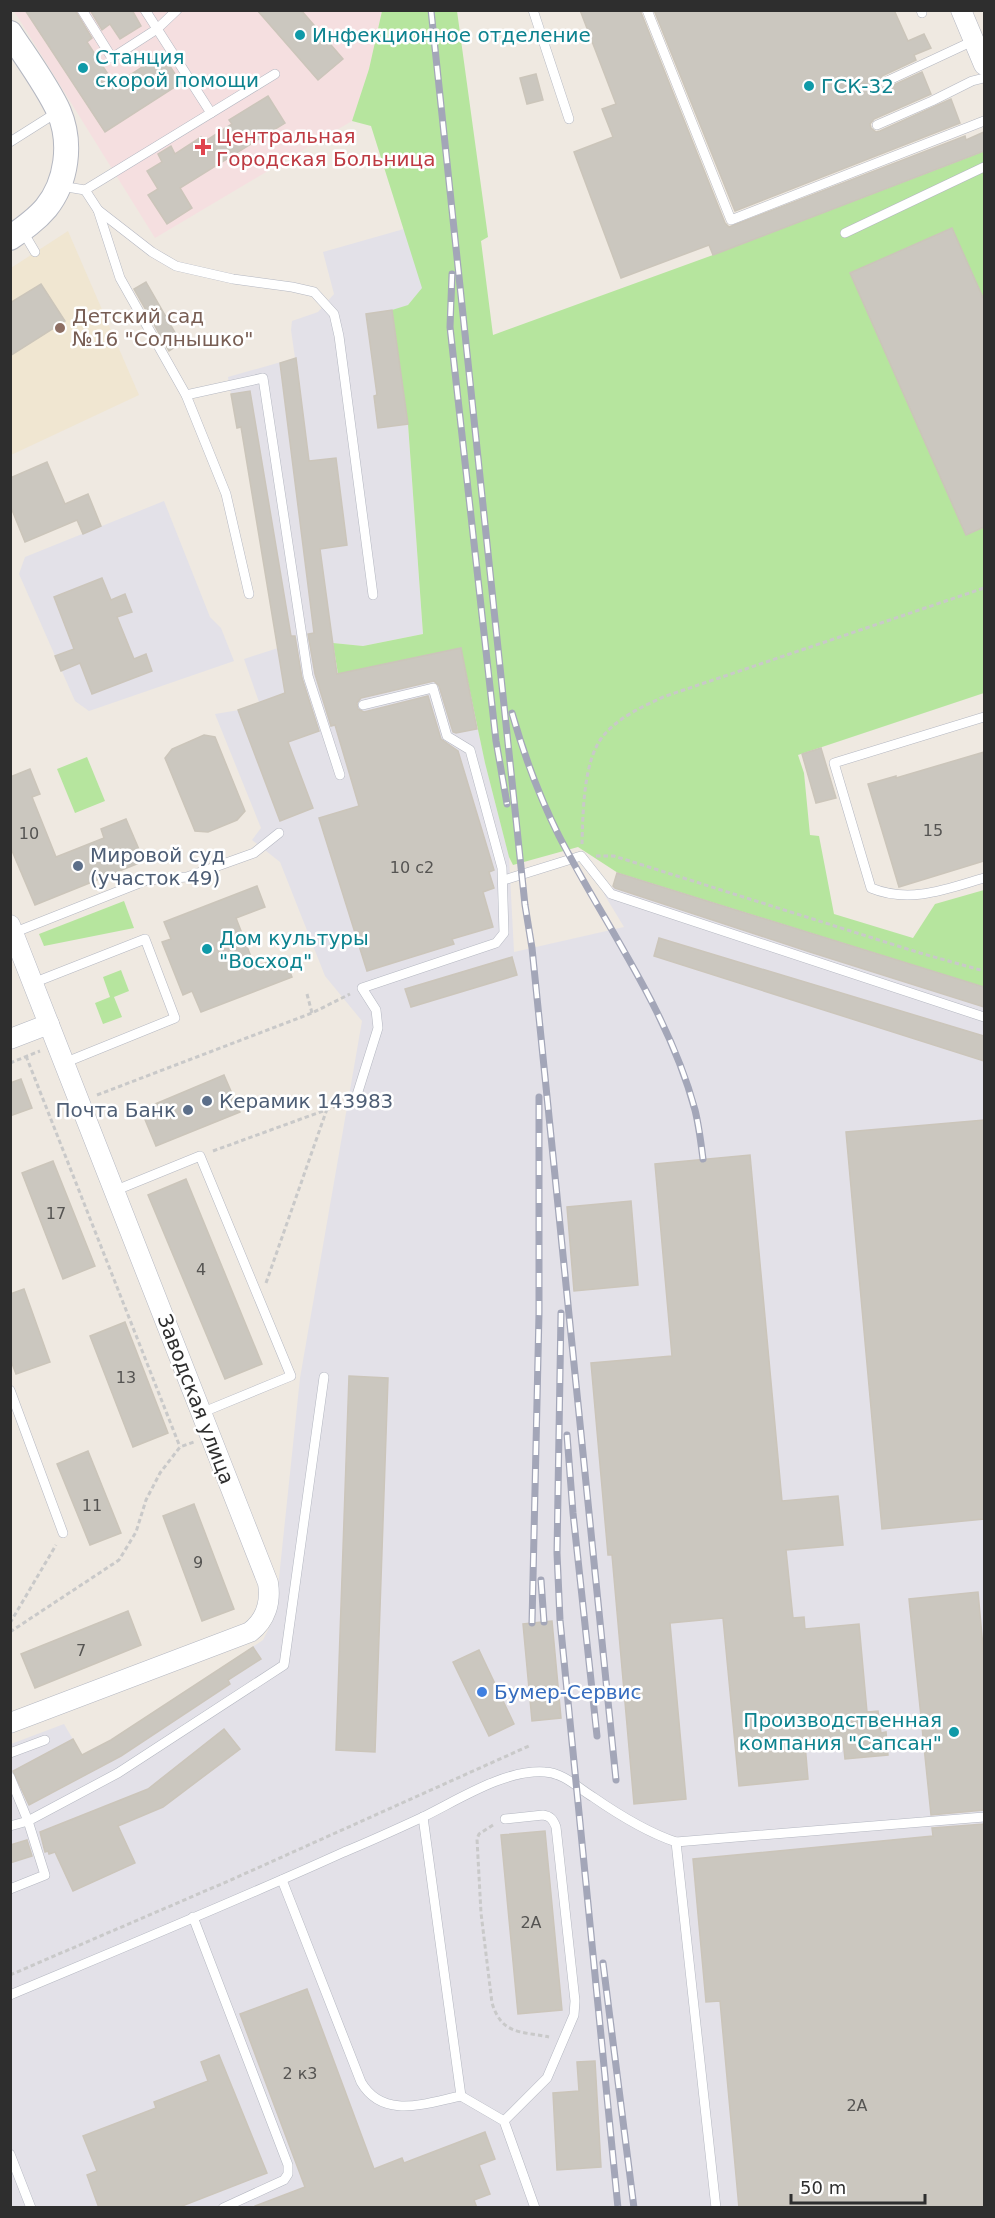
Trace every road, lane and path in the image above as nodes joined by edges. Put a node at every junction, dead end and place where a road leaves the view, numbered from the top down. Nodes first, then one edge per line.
1 (82, 10) edge
2 (145, 10) edge
3 (177, 10) edge
4 (533, 10) edge
5 (647, 10) edge
6 (961, 10) edge
7 (157, 29) junction
8 (10, 33) edge
9 (973, 40) junction
10 (984, 65) edge
11 (275, 74) dead end
12 (984, 78) edge
13 (885, 82) dead end
14 (58, 111) junction
15 (211, 113) junction
16 (569, 119) dead end
17 (982, 121) edge
18 (877, 125) dead end
19 (10, 142) edge
20 (984, 167) edge
21 (60, 185) junction
22 (85, 190) junction
23 (98, 210) junction
24 (845, 233) dead end
25 (16, 234) edge
26 (35, 252) dead end
27 (186, 395) junction
28 (984, 588) edge
29 (249, 594) dead end
30 (373, 595) dead end
31 (363, 705) dead end
32 (984, 717) edge
33 (340, 774) dead end
34 (279, 833) dead end
35 (581, 856) junction
36 (984, 878) edge
37 (504, 880) junction
38 (12, 929) edge
39 (984, 971) edge
40 (33, 983) junction
41 (362, 988) junction
42 (306, 994) dead end
43 (312, 1013) junction
44 (984, 1017) edge
45 (49, 1024) junction
46 (10, 1039) edge
47 (10, 1063) edge
48 (64, 1063) junction
49 (356, 1098) joint
50 (79, 1101) junction
51 (327, 1109) junction
52 (200, 1156) junction
53 (114, 1191) junction
54 (260, 1302) junction
55 (324, 1377) dead end
56 (10, 1390) edge
57 (201, 1413) junction
58 (210, 1436) junction
59 (180, 1447) junction
60 (63, 1533) joint
61 (10, 1623) edge
62 (10, 1632) edge
63 (10, 1723) edge
64 (45, 1740) dead end
65 (531, 1745) dead end
66 (10, 1753) edge
67 (10, 1777) edge
68 (423, 1817) junction
69 (984, 1817) edge
70 (505, 1819) joint
71 (28, 1821) junction
72 (10, 1826) edge
73 (676, 1842) junction
74 (282, 1880) junction
75 (10, 1889) edge
76 (193, 1917) junction
77 (10, 1975) edge
78 (10, 1995) edge
79 (564, 2041) junction
80 (461, 2096) junction
81 (504, 2121) junction
82 (10, 2154) edge
83 (31, 2208) edge
84 (223, 2208) edge
85 (535, 2208) edge
86 (716, 2208) edge

1 - 7 lane
2 - 7 lane
3 - 7 lane
4 - 16 lane
5 - 17 lane
6 - 9 street
7 - 15 lane
8 - 14 street
9 - 10 street
9 - 13 lane
11 - 15 lane
12 - 18 lane
14 - 19 lane
14 - 21 street
15 - 22 lane
20 - 24 lane
21 - 22 lane
21 - 25 street
22 - 23 lane
23 - 27 lane
23 - 30 lane
25 - 26 lane
27 - 29 lane
27 - 33 lane
28 - 35 path
31 - 37 lane
32 - 36 lane
34 - 38 lane
35 - 37 lane
35 - 39 path
35 - 44 lane
37 - 41 lane
38 - 40 street, Заводская улица
40 - 45 street, Заводская улица
40 - 48 lane
41 - 43 path
41 - 49 lane
42 - 43 path
43 - 50 path
45 - 46 street
45 - 48 street, Заводская улица
47 - 59 path
48 - 50 street, Заводская улица
49 - 51 path
50 - 53 street, Заводская улица
51 - 52 path
51 - 54 path
52 - 53 lane
52 - 54 lane
53 - 57 street, Заводская улица
54 - 57 lane
55 - 71 lane
56 - 60 lane
57 - 58 street, Заводская улица
58 - 59 path
58 - 63 street, Заводская улица
59 - 62 path
60 - 61 path
64 - 66 lane
65 - 77 path
67 - 71 lane
68 - 73 lane
68 - 74 lane
68 - 80 lane
69 - 73 lane
70 - 79 lane
70 - 79 path
71 - 72 lane
71 - 75 lane
73 - 86 lane
74 - 76 lane
74 - 80 lane
76 - 78 lane
76 - 84 lane
79 - 81 lane
80 - 81 lane
81 - 85 lane
82 - 83 lane

